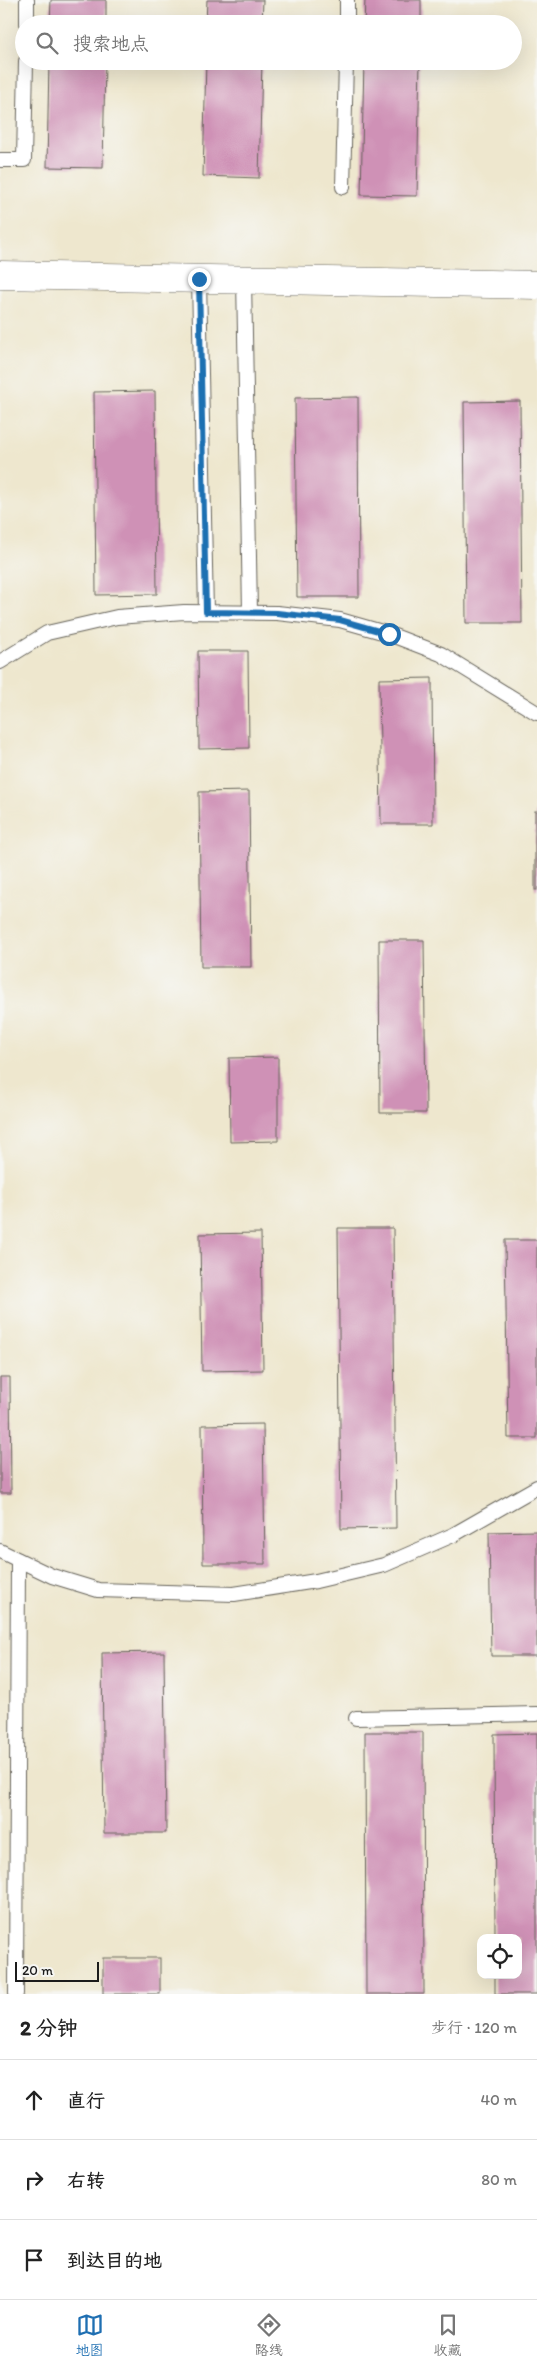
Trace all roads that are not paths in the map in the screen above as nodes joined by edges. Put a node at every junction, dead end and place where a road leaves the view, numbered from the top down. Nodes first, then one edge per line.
1 (27, 0) edge
2 (347, 0) edge
3 (27, 15) edge
4 (347, 15) edge
5 (26, 70) edge
6 (346, 70) edge
7 (0, 160) edge
8 (343, 187) dead end
9 (0, 275) edge
10 (199, 279) junction
11 (244, 279) junction
12 (537, 284) edge
13 (206, 612) junction
14 (250, 612) junction
15 (0, 662) edge
16 (537, 713) edge
17 (537, 1487) edge
18 (0, 1551) edge
19 (18, 1560) junction
20 (537, 1714) edge
21 (356, 1718) dead end
22 (16, 1994) edge

1 - 3 lane
2 - 4 lane
5 - 7 lane
6 - 8 lane
9 - 10 street
10 - 11 street
10 - 13 lane
11 - 12 street
11 - 14 lane
13 - 14 lane
13 - 15 lane
14 - 16 lane
17 - 19 lane
18 - 19 lane
19 - 22 lane
20 - 21 lane

